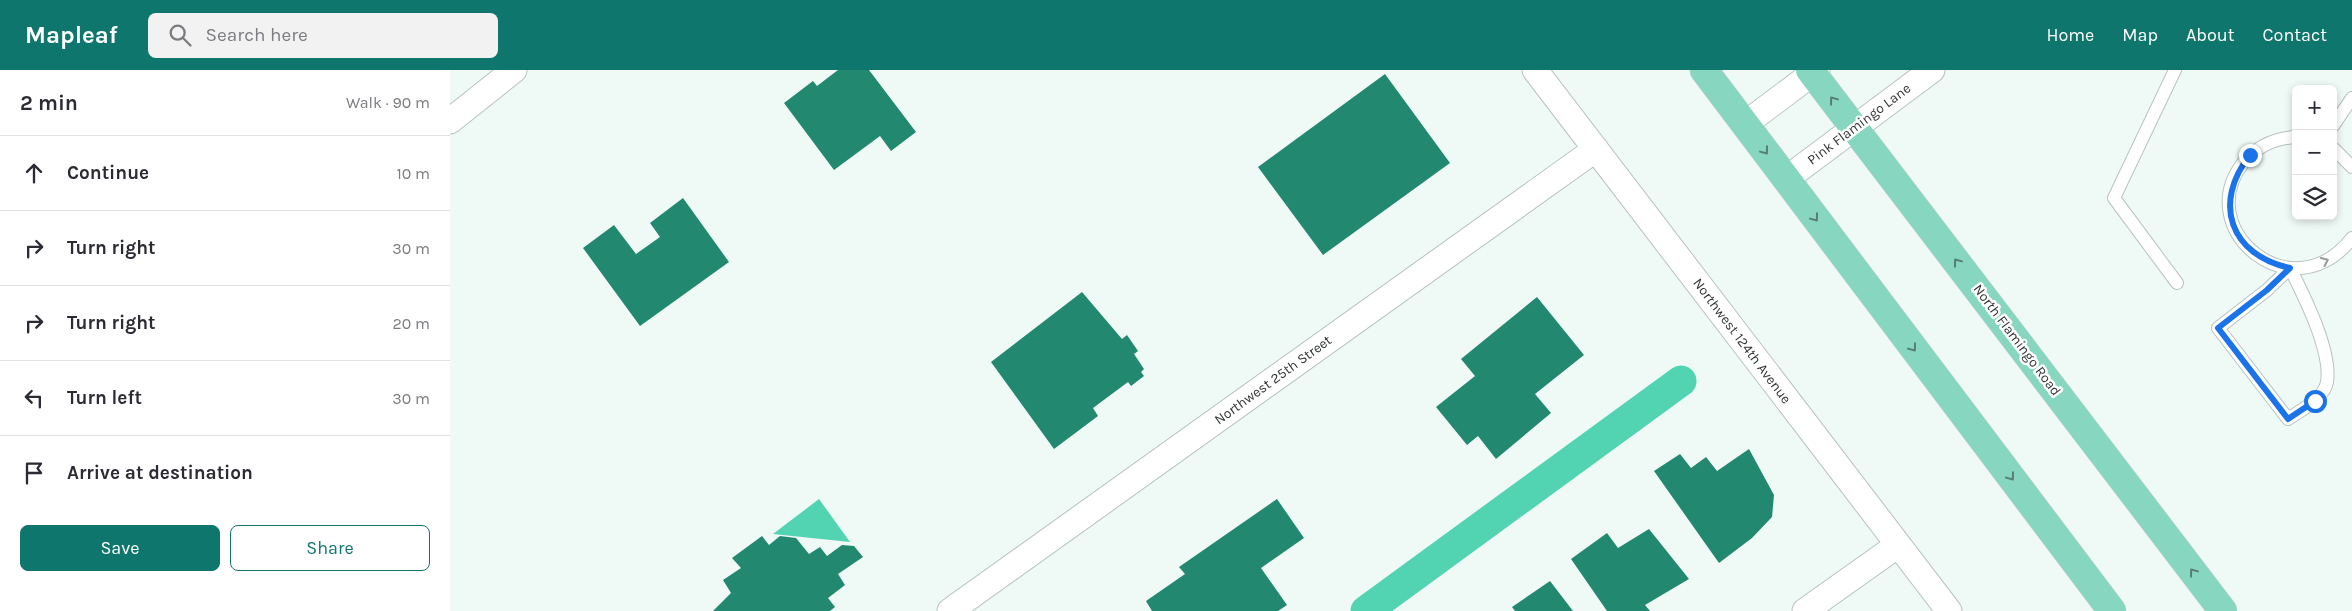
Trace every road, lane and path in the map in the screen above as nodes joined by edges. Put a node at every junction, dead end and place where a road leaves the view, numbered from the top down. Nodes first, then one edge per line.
1 (514, 70) edge
2 (1535, 70) edge
3 (1704, 70) edge
4 (1932, 70) edge
5 (2175, 70) edge
6 (1813, 71) edge
7 (2352, 98) edge
8 (2337, 120) edge
9 (450, 121) edge
10 (1745, 124) junction
11 (1854, 128) junction
12 (2292, 137) edge
13 (1596, 149) junction
14 (2337, 152) edge
15 (2352, 167) edge
16 (1786, 179) junction
17 (2352, 238) edge
18 (2290, 268) junction
19 (2177, 283) dead end
20 (1898, 545) junction
21 (950, 611) edge
22 (1805, 611) edge
23 (1949, 611) edge
24 (2112, 611) edge
25 (2223, 611) edge

1 - 9 street
2 - 13 street, Northwest 124th Avenue
3 - 10 highway
4 - 11 street, Pink Flamingo Lane
5 - 19 lane
6 - 10 street
11 -> 6 highway, North Flamingo Road
7 - 8 lane
10 -> 16 highway
11 - 16 street, Pink Flamingo Lane
25 -> 11 highway, North Flamingo Road
12 - 18 lane
13 - 20 street, Northwest 124th Avenue
13 - 21 street, Northwest 25th Street
14 - 15 lane
16 -> 24 highway
18 -> 17 lane
18 - 18 lane
20 - 22 street
20 - 23 street, Northwest 124th Avenue

